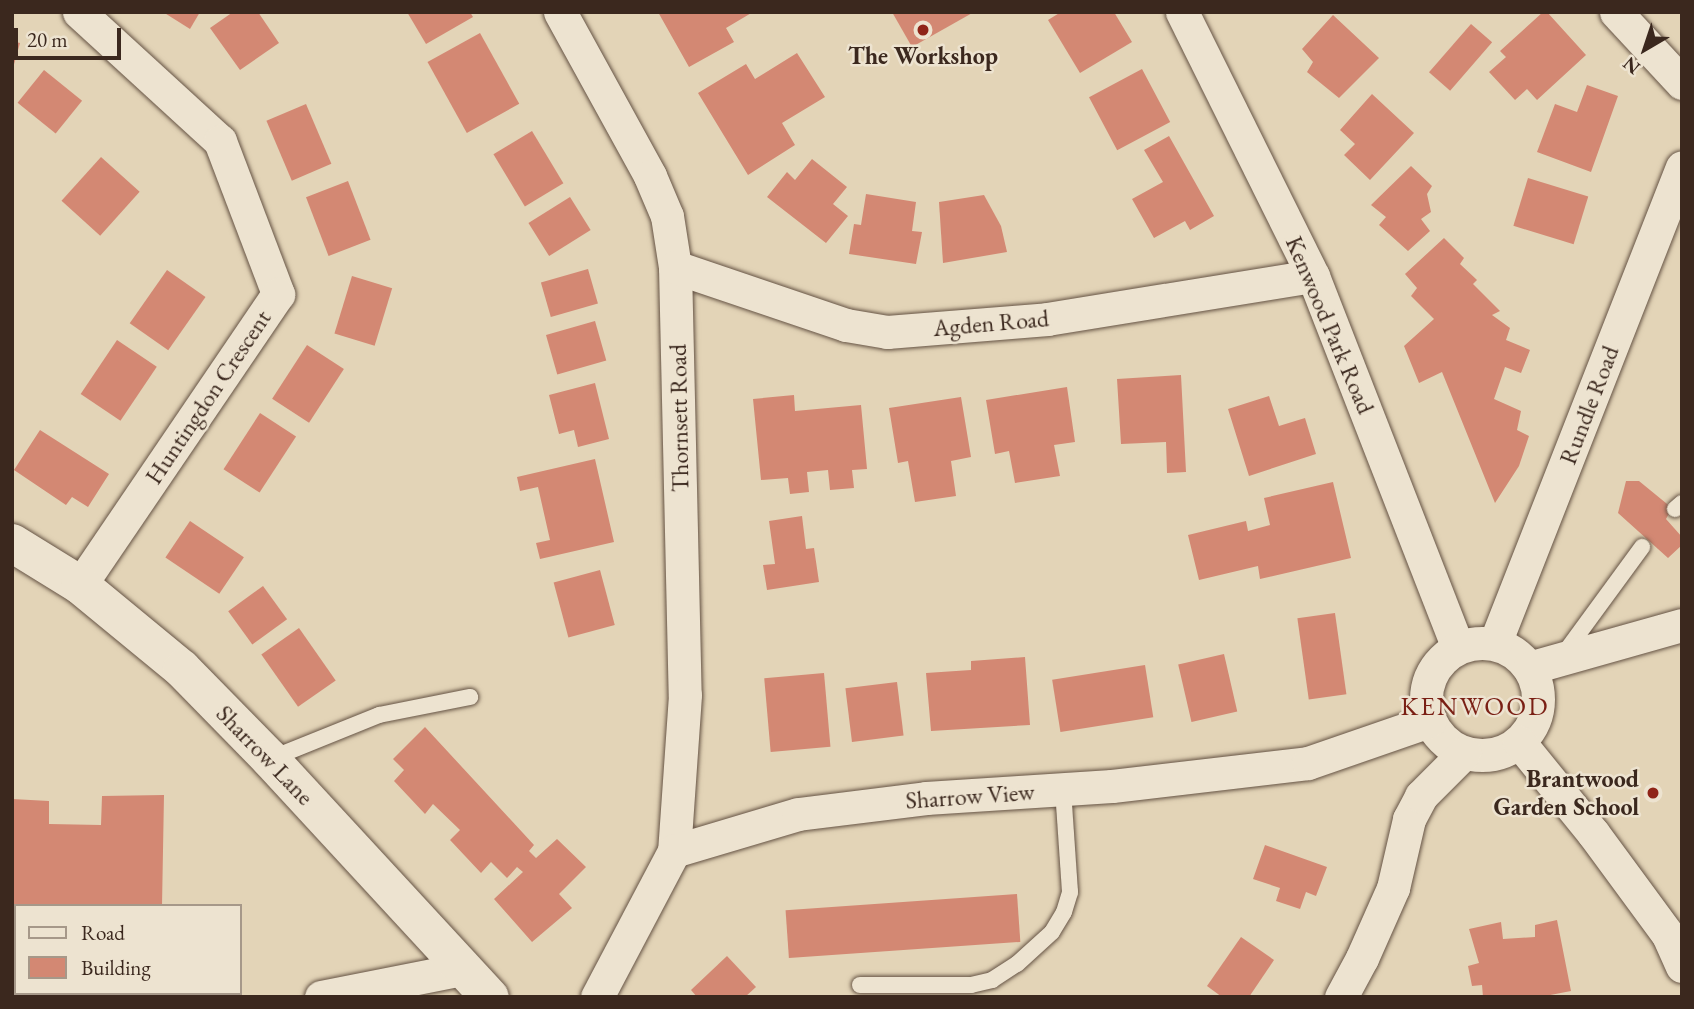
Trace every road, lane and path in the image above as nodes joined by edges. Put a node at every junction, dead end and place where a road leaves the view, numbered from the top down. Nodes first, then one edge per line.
1 (79, 12) edge
2 (560, 12) edge
3 (1182, 12) edge
4 (1616, 12) edge
5 (1682, 83) edge
6 (1682, 167) edge
7 (675, 267) junction
8 (1313, 276) junction
9 (12, 543) edge
10 (1642, 547) dead end
11 (80, 585) junction
12 (1682, 625) edge
13 (1495, 643) junction
14 (1458, 647) junction
15 (1543, 665) junction
16 (470, 697) dead end
17 (1429, 721) junction
18 (1520, 742) junction
19 (1464, 753) junction
20 (270, 759) junction
21 (1063, 789) junction
22 (674, 851) junction
23 (1682, 966) edge
24 (463, 969) junction
25 (860, 985) dead end
26 (321, 997) edge
27 (490, 997) edge
28 (597, 997) edge
29 (1340, 997) edge

1 - 11 street, Huntingdon Crescent
2 - 7 street, Thornsett Road
3 - 8 street, Kenwood Park Road
4 - 5 street
6 - 13 street, Rundle Road
7 - 8 street, Agden Road
7 - 22 street, Thornsett Road
8 - 14 street, Kenwood Park Road
9 - 11 street, Sharrow Lane
10 - 15 lane
11 - 20 street, Sharrow Lane
12 - 15 street
13 - 14 street
13 - 15 street
14 - 17 street
15 - 18 street
16 - 20 lane
17 - 19 street
17 - 21 street, Sharrow View
18 - 19 street
18 - 23 street
19 - 29 street
20 - 24 street, Sharrow Lane
21 - 22 street, Sharrow View
21 - 25 lane
22 - 28 street
24 - 26 street
24 - 27 street, Sharrow Lane

